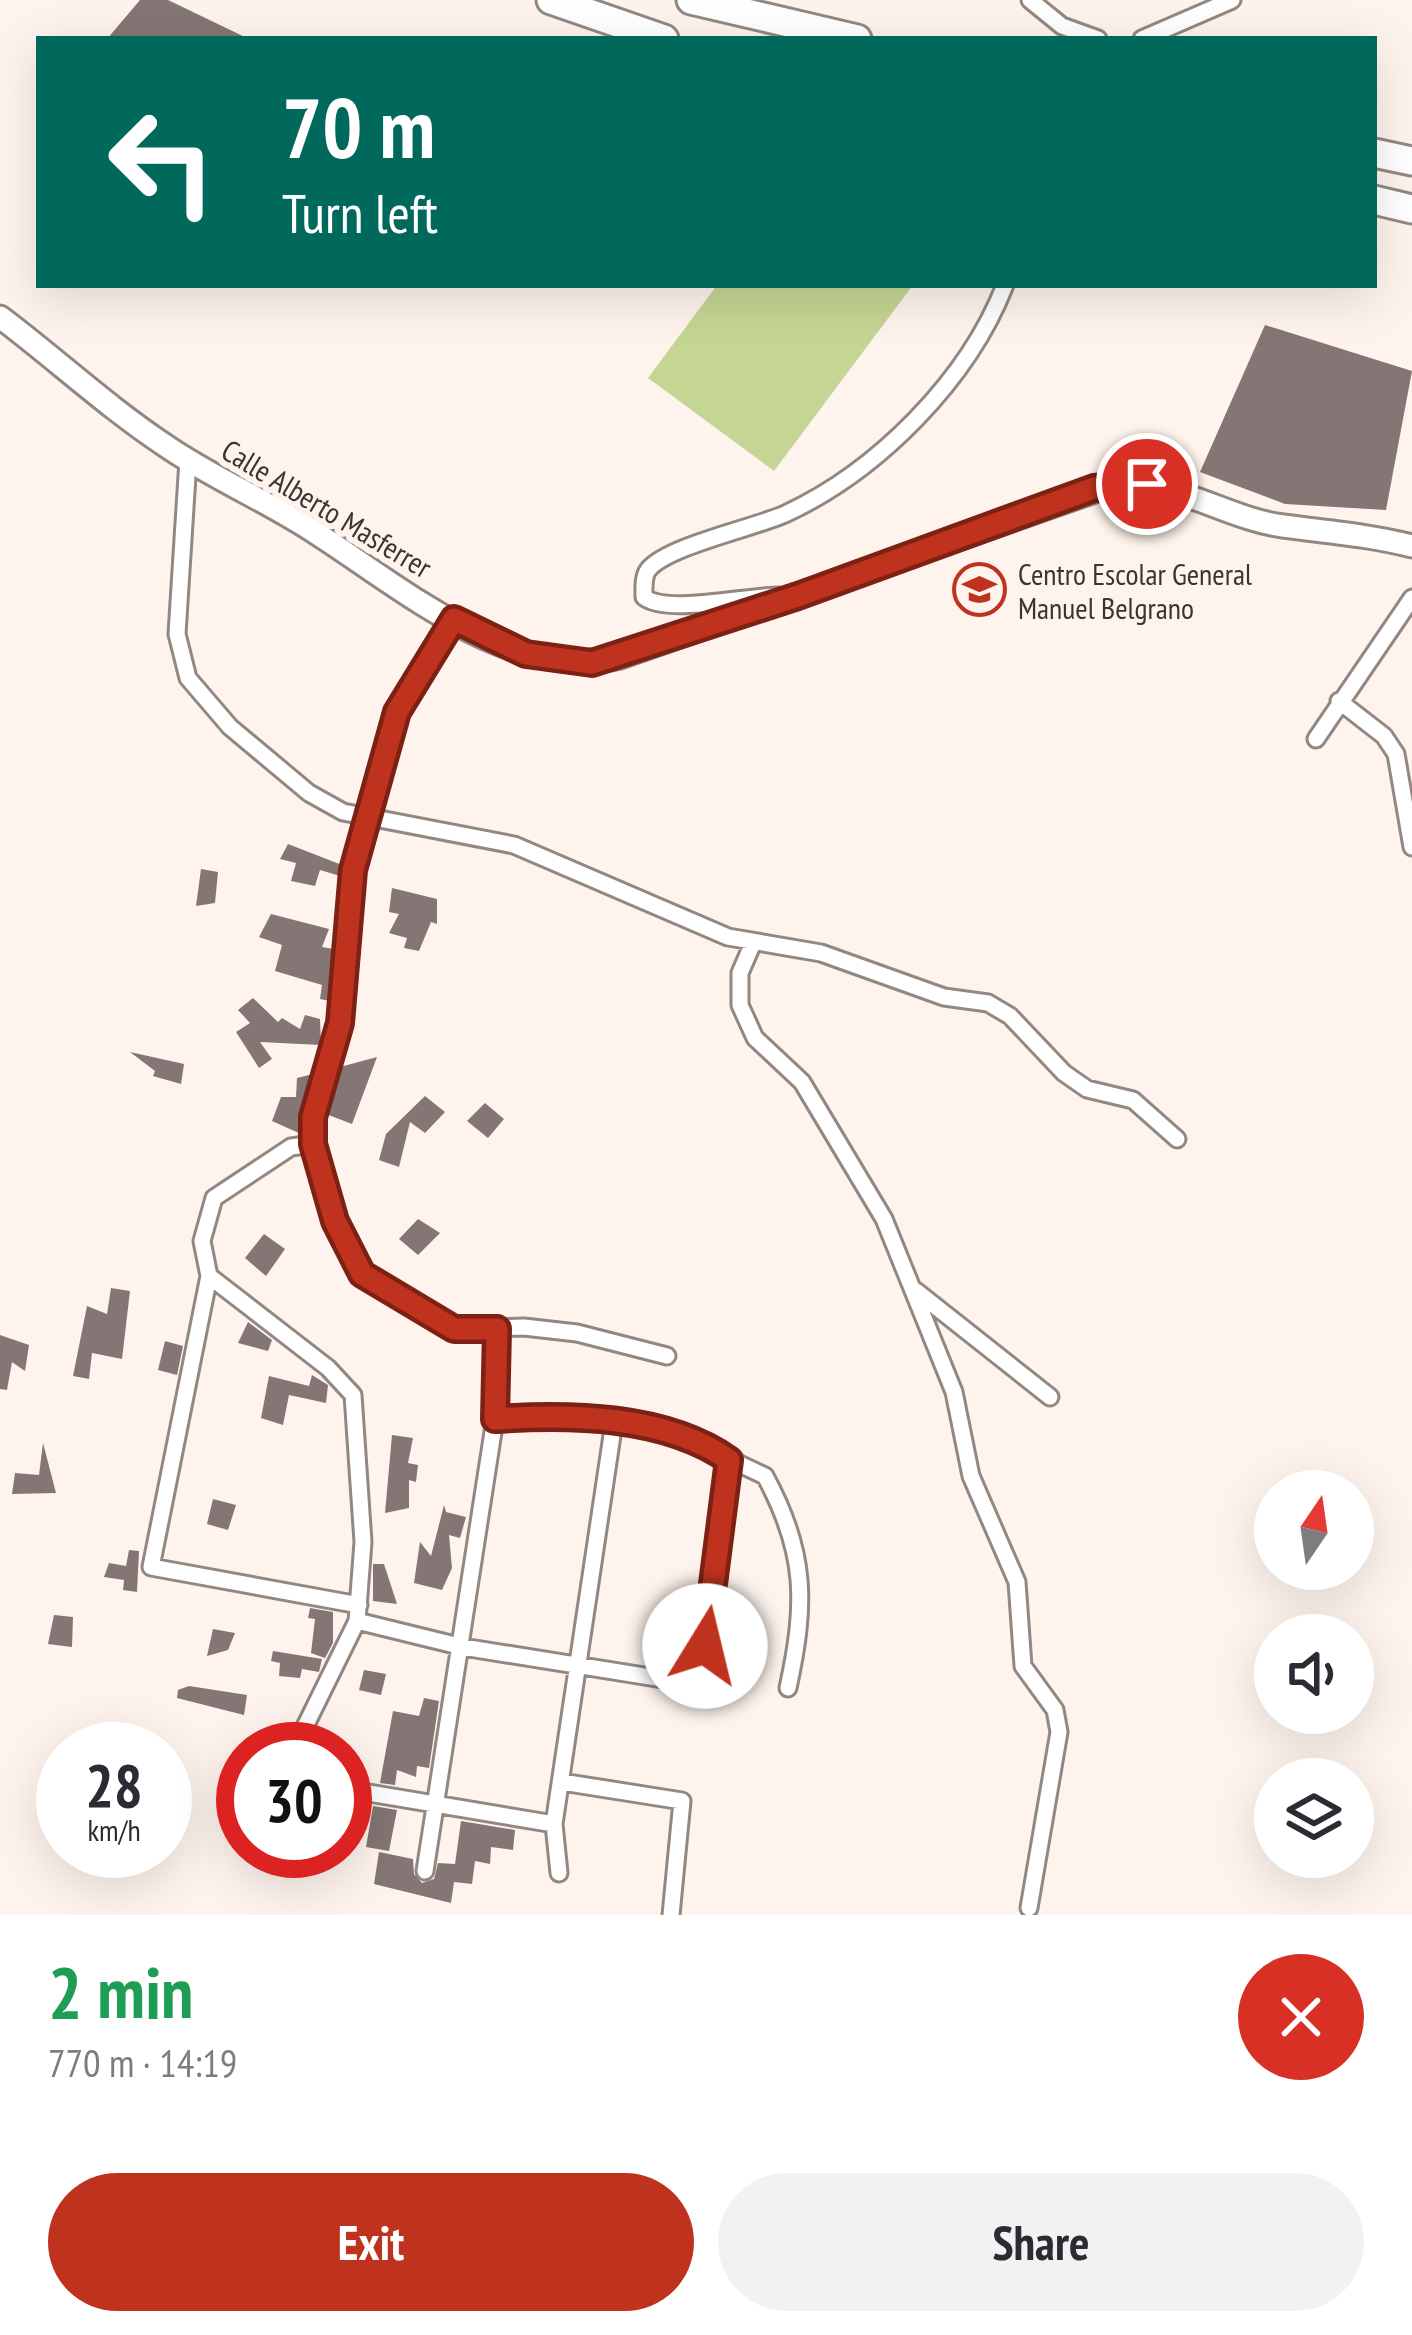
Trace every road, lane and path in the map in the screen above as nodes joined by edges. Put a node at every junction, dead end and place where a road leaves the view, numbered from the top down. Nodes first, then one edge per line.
1 (551, 0) edge
2 (692, 0) edge
3 (1030, 0) edge
4 (1232, 0) edge
5 (1059, 32) edge
6 (655, 36) edge
7 (844, 36) edge
8 (1149, 36) edge
9 (1377, 154) edge
10 (1412, 161) edge
11 (1377, 201) edge
12 (1412, 209) edge
13 (1004, 288) edge
14 (0, 317) edge
15 (188, 460) junction
16 (1412, 546) edge
17 (798, 596) junction
18 (1412, 598) edge
19 (454, 619) junction
20 (1340, 701) junction
21 (1316, 739) dead end
22 (367, 818) junction
23 (1412, 847) edge
24 (753, 943) junction
25 (1178, 1139) dead end
26 (313, 1144) junction
27 (209, 1276) junction
28 (914, 1289) junction
29 (497, 1329) junction
30 (667, 1356) dead end
31 (1049, 1396) dead end
32 (495, 1419) junction
33 (614, 1422) junction
34 (729, 1460) junction
35 (358, 1613) junction
36 (463, 1647) junction
37 (581, 1666) junction
38 (699, 1686) junction
39 (788, 1688) dead end
40 (724, 1690) dead end
41 (307, 1722) edge
42 (562, 1782) junction
43 (372, 1793) edge
44 (436, 1803) junction
45 (554, 1824) junction
46 (425, 1870) dead end
47 (559, 1873) dead end
48 (1029, 1908) dead end
49 (671, 1915) edge

1 - 6 highway
2 - 7 highway
3 - 5 street
4 - 8 street
9 - 10 highway
11 - 12 highway
13 - 17 street
14 - 15 main road, Calle Alberto Masferrer
15 - 19 main road, Calle Alberto Masferrer
15 - 22 street
16 - 17 main road, Calle Alberto Masferrer
17 - 19 main road, Calle Alberto Masferrer
18 - 20 street
19 - 22 street
20 - 21 street
20 - 23 street
22 - 24 street
22 - 26 street
24 - 25 street
24 - 28 street
26 - 27 street
26 - 29 street
27 - 35 street
27 - 35 street
28 - 31 street
28 - 48 street
29 - 30 street
29 - 32 street
32 - 33 street
32 - 36 street
33 - 34 street
33 - 37 street
34 - 38 street
34 - 39 street
35 - 36 street
35 - 41 street
36 - 37 street
36 - 44 street
37 - 38 street
37 - 42 street
38 - 40 street
42 - 45 street
42 - 49 street
43 - 44 street
44 - 45 street
44 - 46 street
45 - 47 street

